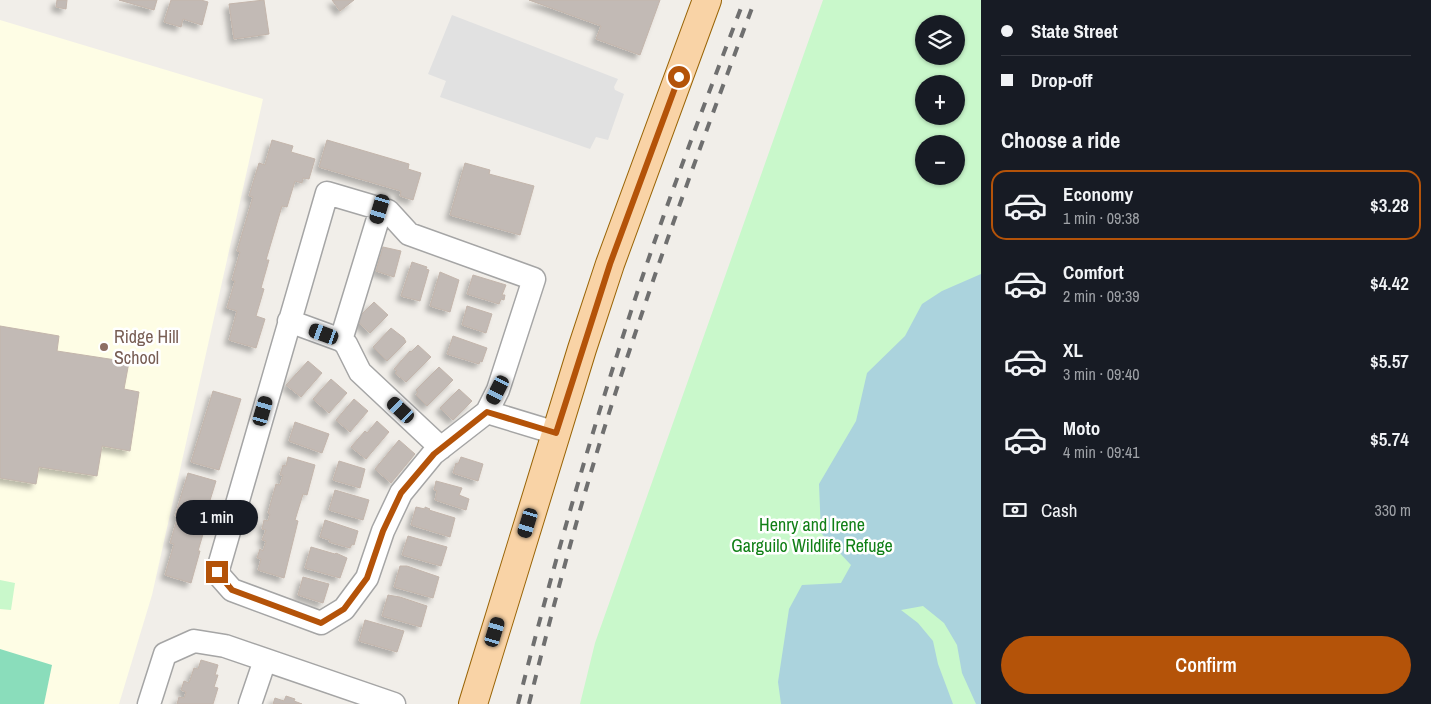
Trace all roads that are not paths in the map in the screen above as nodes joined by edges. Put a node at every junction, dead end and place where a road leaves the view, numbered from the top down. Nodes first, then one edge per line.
1 (707, 0) edge
2 (380, 209) junction
3 (289, 321) junction
4 (341, 340) junction
5 (487, 412) junction
6 (556, 433) junction
7 (441, 448) junction
8 (265, 660) junction
9 (149, 704) edge
10 (250, 704) edge
11 (394, 704) edge
12 (473, 704) edge

1 - 6 main road
2 - 3 lane
2 - 4 lane
2 - 5 lane
3 - 4 lane
3 - 7 lane
4 - 7 lane
5 - 6 lane
5 - 7 lane
6 - 12 main road
8 - 9 lane
8 - 10 lane
8 - 11 lane

